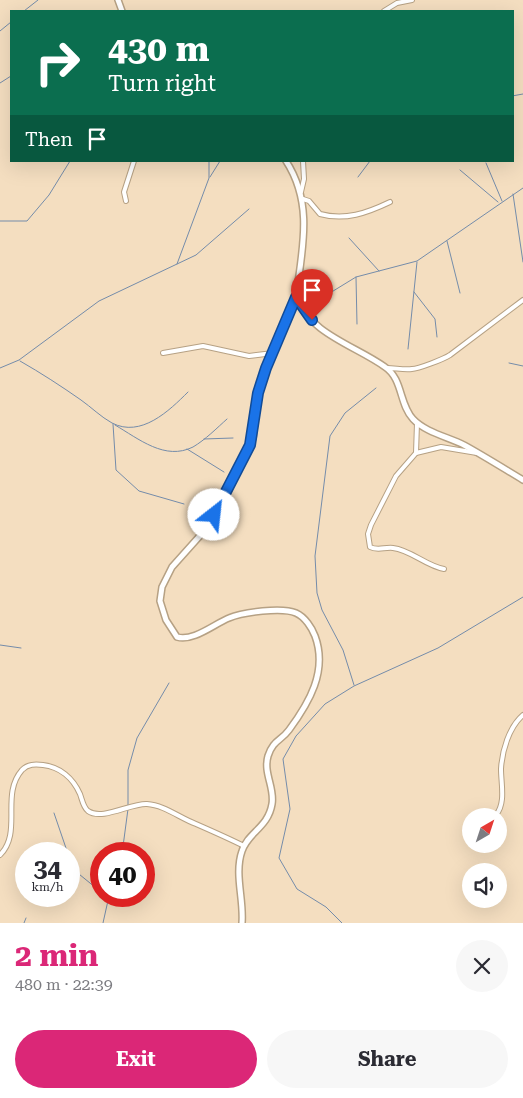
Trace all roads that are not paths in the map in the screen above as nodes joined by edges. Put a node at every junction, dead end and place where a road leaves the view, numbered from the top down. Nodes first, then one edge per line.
1 (412, 0) edge
2 (386, 10) edge
3 (134, 162) edge
4 (286, 162) edge
5 (303, 162) edge
6 (301, 192) junction
7 (303, 199) junction
8 (126, 202) dead end
9 (390, 202) dead end
10 (296, 297) junction
11 (523, 300) edge
12 (163, 353) dead end
13 (272, 353) junction
14 (387, 368) junction
15 (417, 423) junction
16 (476, 453) junction
17 (416, 454) junction
18 (523, 480) edge
19 (444, 570) dead end
20 (523, 715) edge
21 (500, 808) edge
22 (244, 846) junction
23 (0, 855) edge
24 (242, 923) edge

1 - 2 street
3 - 8 street
4 - 6 street
5 - 6 street
6 - 7 street
7 - 9 street
7 - 10 street
10 - 13 street
10 - 14 street
11 - 14 street
12 - 13 street
13 - 22 street
14 - 15 street
15 - 16 street
15 - 17 street
16 - 17 street
16 - 18 street
17 - 19 street
20 - 21 street
22 - 23 street
22 - 24 street

